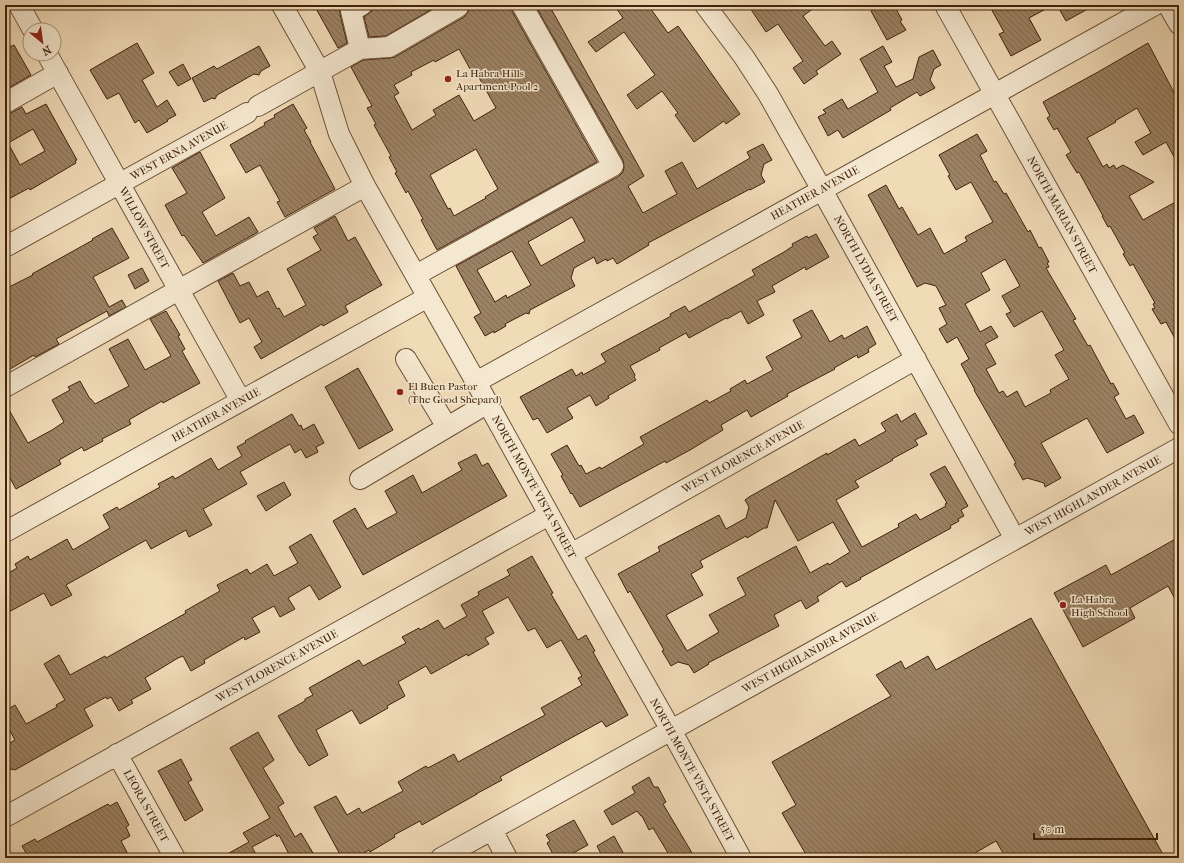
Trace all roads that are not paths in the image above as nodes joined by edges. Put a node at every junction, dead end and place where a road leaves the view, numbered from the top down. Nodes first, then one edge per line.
1 (19, 5) edge
2 (282, 5) edge
3 (362, 5) edge
4 (458, 5) edge
5 (522, 5) edge
6 (705, 5) edge
7 (945, 5) edge
8 (1155, 5) edge
9 (1168, 5) edge
10 (29, 22) edge
11 (1179, 24) edge
12 (360, 49) junction
13 (51, 62) edge
14 (320, 72) junction
15 (58, 74) junction
16 (995, 94) junction
17 (5, 103) edge
18 (119, 184) junction
19 (365, 186) junction
20 (822, 190) junction
21 (5, 247) edge
22 (416, 275) junction
23 (179, 290) junction
24 (428, 297) junction
25 (406, 359) dead end
26 (916, 359) junction
27 (476, 382) junction
28 (5, 387) edge
29 (241, 401) junction
30 (488, 403) junction
31 (1179, 424) edge
32 (447, 427) junction
33 (1179, 448) edge
34 (360, 479) dead end
35 (549, 514) junction
36 (5, 532) edge
37 (1015, 539) junction
38 (571, 554) junction
39 (670, 730) junction
40 (117, 754) junction
41 (5, 817) edge
42 (492, 830) junction
43 (176, 858) edge
44 (440, 858) edge
45 (507, 858) edge
46 (741, 858) edge

1 - 10 street
2 - 14 street, NORTH MONTE VISTA STREET
3 - 12 street
4 - 12 street
5 - 22 street
6 - 20 street, NORTH LYDIA STREET
7 - 16 street, NORTH MARIAN STREET
8 - 16 street, HEATHER AVENUE
9 - 11 street
12 - 14 street, WEST ERNA AVENUE
13 - 15 street, WILLOW STREET
14 - 18 street, WEST ERNA AVENUE
14 - 19 street, NORTH MONTE VISTA STREET
15 - 17 street
15 - 18 street, WILLOW STREET
16 - 20 street, HEATHER AVENUE
16 - 31 street, NORTH MARIAN STREET
18 - 21 street, WEST ERNA AVENUE
18 - 23 street, WILLOW STREET
19 - 22 street, NORTH MONTE VISTA STREET
19 - 23 street
20 - 26 street, NORTH LYDIA STREET
20 - 27 street, HEATHER AVENUE
22 - 24 street, NORTH MONTE VISTA STREET
23 - 28 street
23 - 29 street, WILLOW STREET
24 - 27 street, NORTH MONTE VISTA STREET
24 - 29 street, HEATHER AVENUE
25 - 32 street
26 - 37 street, NORTH LYDIA STREET
26 - 38 street, WEST FLORENCE AVENUE
27 - 30 street, NORTH MONTE VISTA STREET
29 - 36 street, HEATHER AVENUE
30 - 32 street
30 - 35 street, NORTH MONTE VISTA STREET
32 - 34 street
33 - 37 street, WEST HIGHLANDER AVENUE
35 - 38 street, NORTH MONTE VISTA STREET
35 - 40 street, WEST FLORENCE AVENUE
37 - 39 street, WEST HIGHLANDER AVENUE
38 - 39 street, NORTH MONTE VISTA STREET
39 - 42 street, WEST HIGHLANDER AVENUE
39 - 46 street, NORTH MONTE VISTA STREET
40 - 41 street, WEST FLORENCE AVENUE
40 - 43 street, LEORA STREET
42 - 44 street, WEST HIGHLANDER AVENUE
42 - 45 street

